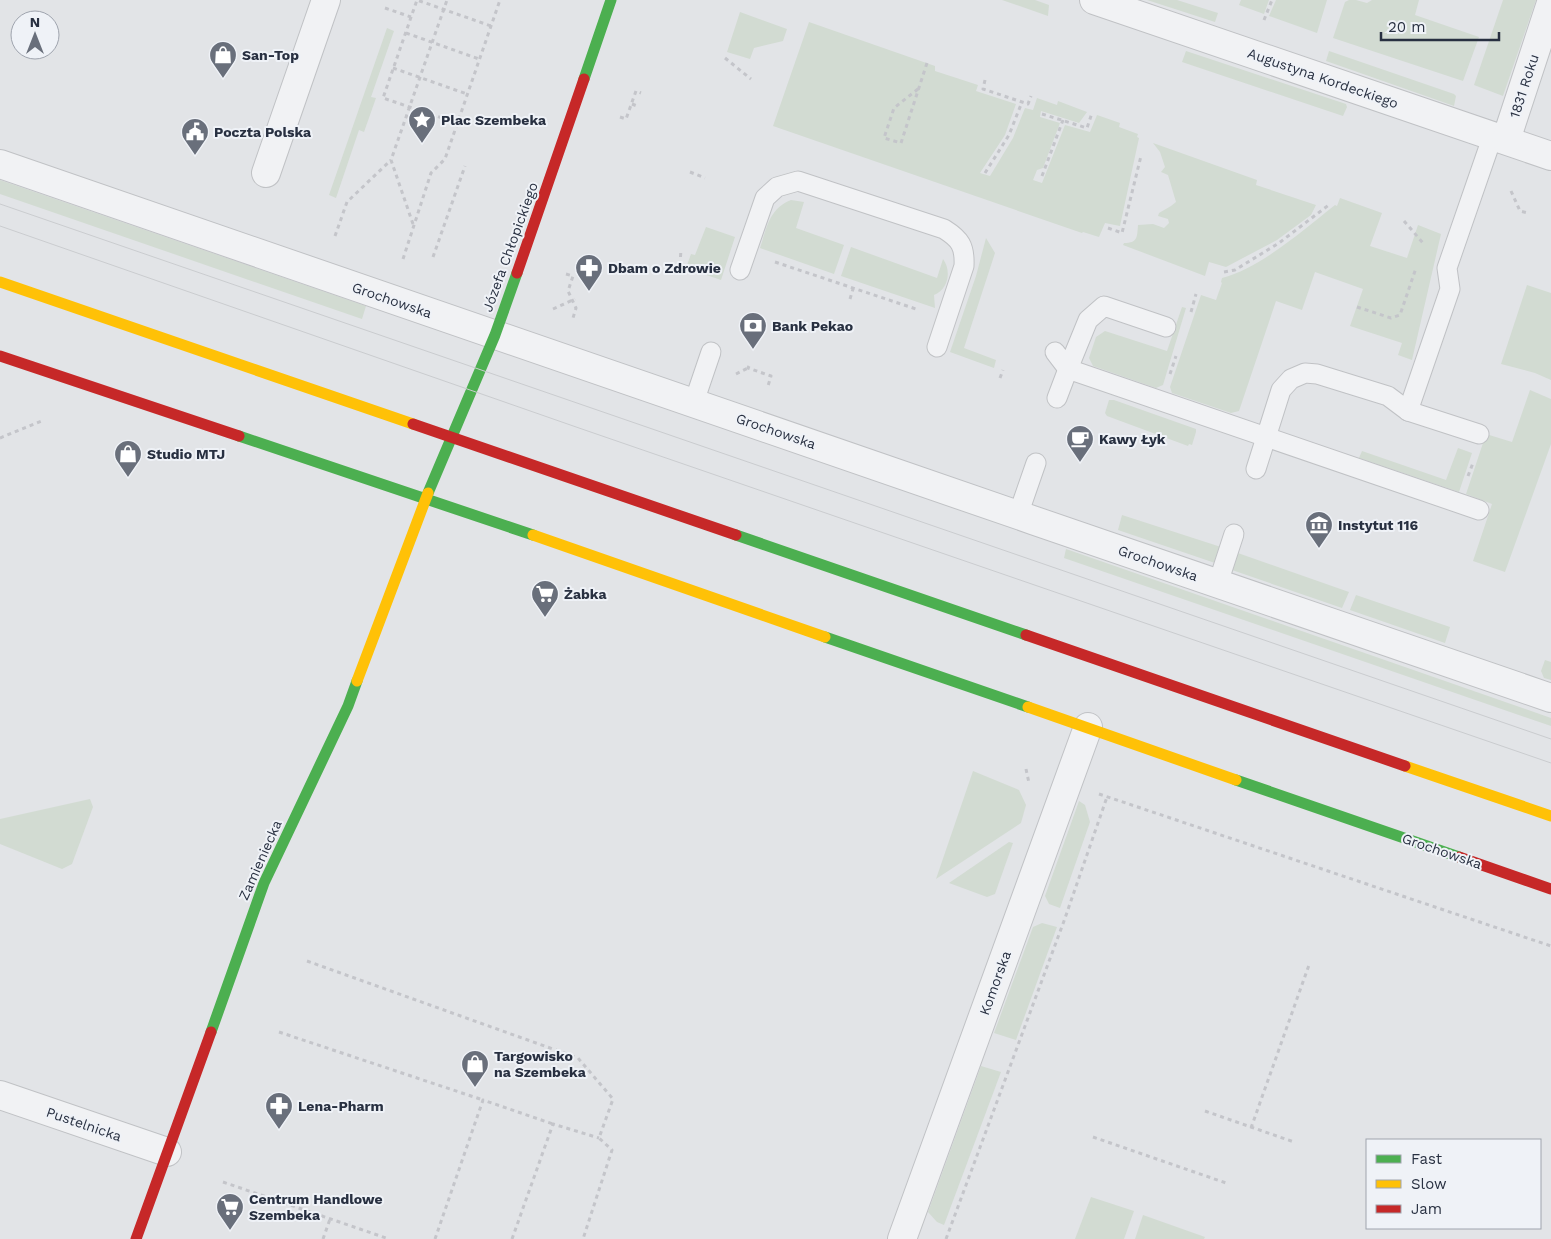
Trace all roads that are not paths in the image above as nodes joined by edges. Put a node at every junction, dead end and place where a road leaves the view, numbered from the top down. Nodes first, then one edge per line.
1 (326, 0) edge
2 (611, 0) edge
3 (1094, 0) edge
4 (1551, 3) edge
5 (1500, 138) junction
6 (1551, 156) edge
7 (0, 164) edge
8 (266, 173) dead end
9 (743, 262) road end
10 (0, 282) edge
11 (1166, 327) dead end
12 (495, 335) junction
13 (937, 347) dead end
14 (711, 352) dead end
15 (1055, 352) dead end
16 (0, 356) edge
17 (1068, 369) junction
18 (1058, 398) dead end
19 (694, 402) junction
20 (1408, 411) junction
21 (1479, 434) dead end
22 (1266, 436) junction
23 (452, 438) junction
24 (1036, 463) dead end
25 (1256, 469) dead end
26 (425, 500) junction
27 (1479, 510) dead end
28 (1018, 515) junction
29 (1234, 534) dead end
30 (1218, 584) junction
31 (1551, 698) edge
32 (1088, 727) junction
33 (1551, 816) edge
34 (1551, 889) edge
35 (0, 1095) edge
36 (167, 1152) junction
37 (136, 1239) edge
38 (902, 1239) edge

1 - 8 street
2 - 12 main road, Józefa Chłopickiego
3 - 5 street, Augustyna Kordeckiego
4 - 5 street, 1831 Roku
5 - 6 street, Augustyna Kordeckiego
5 - 20 lane
7 - 12 street, Grochowska
9 - 13 lane
10 - 23 main road
11 - 17 lane
12 - 19 street, Grochowska
12 - 23 main road, Józefa Chłopickiego
14 - 19 lane
15 - 17 lane
16 - 26 main road, Grochowska
17 - 18 lane
17 - 22 lane
19 - 28 street, Grochowska
20 - 21 lane
20 - 22 lane
22 - 25 lane
22 - 27 lane
23 - 26 main road, Józefa Chłopickiego
23 - 33 main road
24 - 28 lane
26 - 32 main road, Grochowska
26 - 36 main road, Zamieniecka
28 - 30 street, Grochowska
29 - 30 lane
30 - 31 street, Grochowska
32 - 34 main road, Grochowska
32 - 38 street, Komorska
35 - 36 street, Pustelnicka
36 - 37 main road, Zamieniecka

